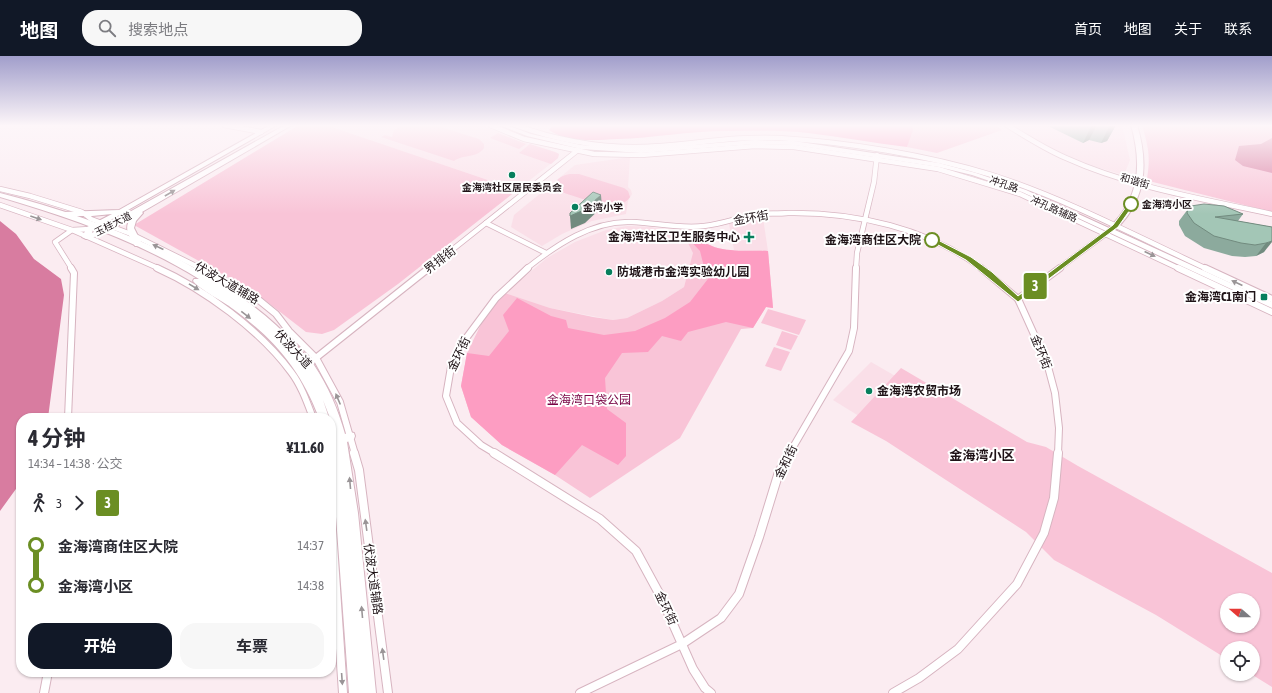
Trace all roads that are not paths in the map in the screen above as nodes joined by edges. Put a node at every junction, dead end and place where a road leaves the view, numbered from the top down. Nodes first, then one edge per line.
1 (221, 155) edge
2 (237, 155) edge
3 (571, 155) edge
4 (877, 155) junction
5 (1061, 155) edge
6 (1141, 155) edge
7 (940, 163) junction
8 (1139, 183) junction
9 (0, 189) edge
10 (0, 194) edge
11 (1034, 198) junction
12 (0, 200) edge
13 (138, 202) junction
14 (0, 205) edge
15 (148, 206) junction
16 (62, 214) junction
17 (84, 214) junction
18 (1272, 214) edge
19 (864, 219) junction
20 (486, 223) junction
21 (98, 229) junction
22 (72, 230) junction
23 (1111, 230) junction
24 (131, 234) junction
25 (138, 244) junction
26 (546, 253) junction
27 (171, 257) junction
28 (1018, 299) junction
29 (1272, 299) edge
30 (1272, 305) edge
31 (1272, 312) edge
32 (308, 363) junction
33 (292, 372) junction
34 (68, 413) edge
35 (311, 413) edge
36 (322, 413) edge
37 (333, 413) edge
38 (336, 422) edge
39 (341, 439) edge
40 (336, 583) edge
41 (682, 644) junction
42 (47, 677) edge
43 (44, 693) edge
44 (344, 693) edge
45 (356, 693) edge
46 (369, 693) edge
47 (388, 693) edge
48 (580, 693) edge
49 (711, 693) edge
50 (893, 693) edge

1 - 13 main road, 玉桂大道
15 -> 2 main road, 玉桂大道
3 - 20 street, 界排街
4 - 7 main road, 冲孔路
4 - 11 street, 冲孔路辅路
4 - 19 street, 金和街
5 - 8 street, 和谐街
6 - 8 main road
7 - 11 main road, 冲孔路
7 - 23 street, 冲孔路辅路
8 - 18 street, 和谐街
8 - 23 main road
9 - 17 street, 伏波大道辅路
10 - 16 main road, 伏波大道
11 - 23 main road, 冲孔路
12 - 21 main road, 伏波大道
13 - 17 main road
13 - 21 main road, 玉桂大道
14 -> 22 street
15 - 21 main road, 玉桂大道
15 - 24 main road
16 - 17 main road
16 - 21 main road, 伏波大道
17 - 21 street, 伏波大道辅路
19 - 26 street, 金环街
19 - 28 street, 金环街
19 - 41 street, 金和街
20 - 26 street
20 - 32 street, 界排街
21 - 22 street
21 - 24 street, 伏波大道辅路
21 - 25 main road, 伏波大道
21 -> 32 main road, 伏波大道
21 -> 33 street, 伏波大道辅路
22 - 34 street
23 - 28 street
29 -> 23 street, 冲孔路辅路
23 - 30 main road, 冲孔路
23 -> 31 street, 冲孔路辅路
24 - 25 main road
27 -> 24 street, 伏波大道辅路
25 - 27 main road, 伏波大道
26 - 41 street, 金环街
27 - 32 main road, 伏波大道
28 - 50 street, 金环街
32 - 33 street, 界排街
32 - 36 main road, 伏波大道
37 -> 32 main road, 伏波大道
33 - 35 street, 伏波大道辅路
39 -> 38 main road, 伏波大道
39 - 45 main road, 伏波大道
46 -> 39 main road, 伏波大道
47 -> 39 street, 伏波大道辅路
40 -> 44 street
41 - 48 street, 金和街
41 - 49 street, 金环街
42 - 43 street

